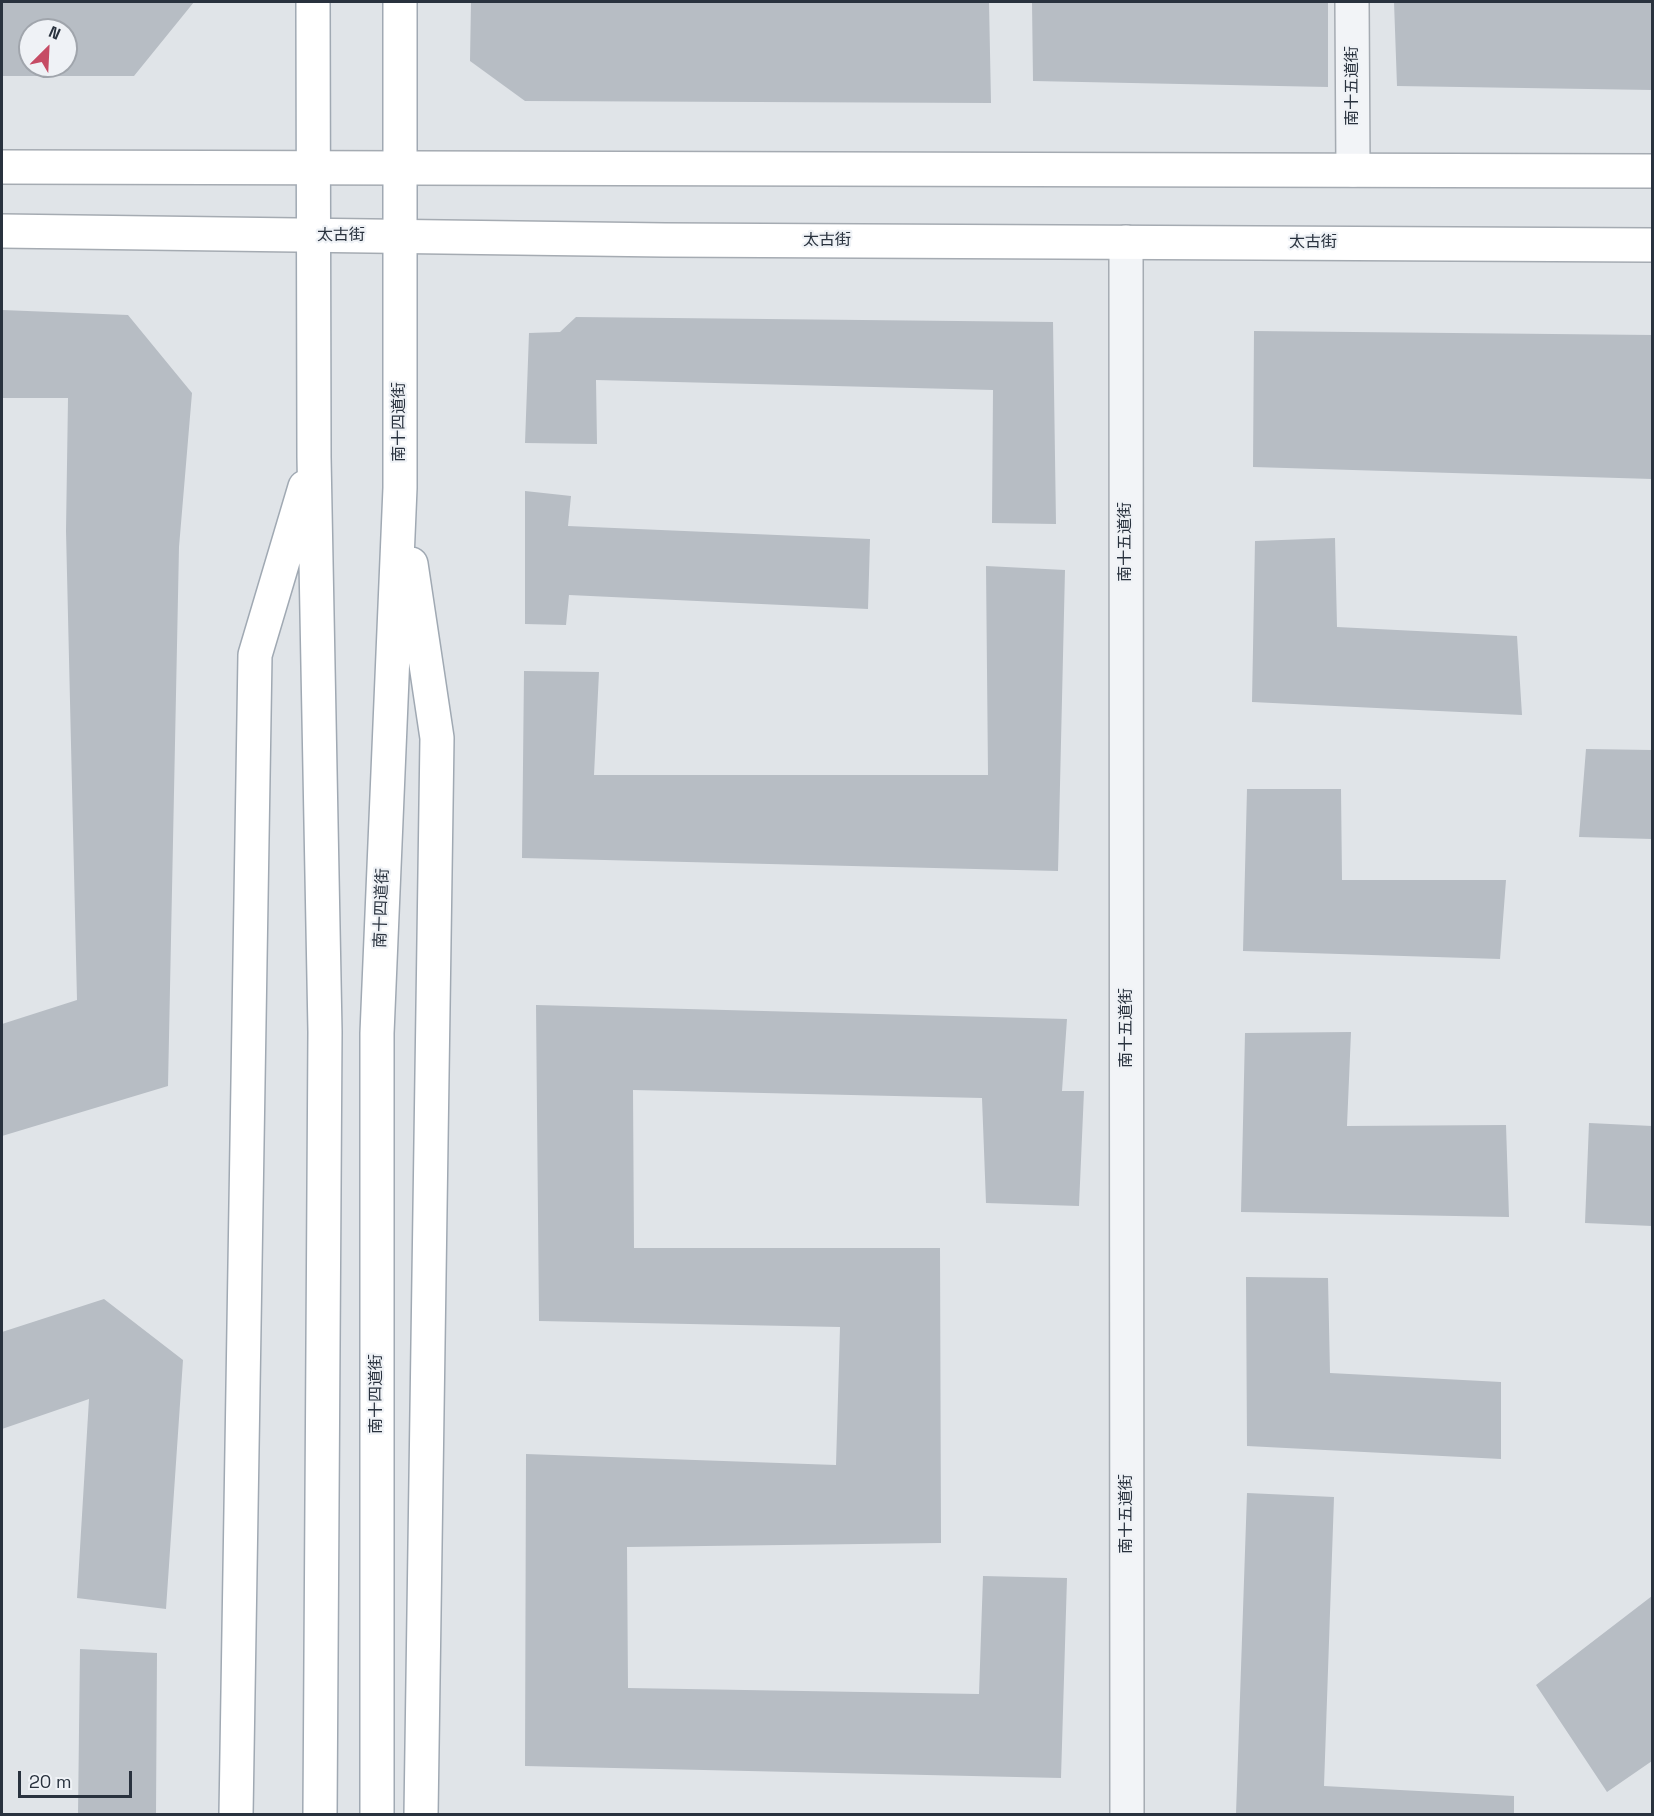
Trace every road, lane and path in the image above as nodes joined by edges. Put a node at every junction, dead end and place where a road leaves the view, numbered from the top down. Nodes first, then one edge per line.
1 (313, 2) edge
2 (400, 2) edge
3 (1352, 2) edge
4 (2, 167) edge
5 (313, 168) junction
6 (400, 168) junction
7 (1353, 170) junction
8 (1653, 171) edge
9 (2, 231) edge
10 (312, 236) junction
11 (400, 236) junction
12 (1126, 242) junction
13 (1653, 245) edge
14 (314, 457) junction
15 (400, 488) junction
16 (236, 1815) edge
17 (320, 1815) edge
18 (376, 1815) edge
19 (421, 1815) edge
20 (1127, 1815) edge

1 - 5 main road
2 - 6 main road, 南十四道街
3 - 7 street, 南十五道街
4 - 5 main road
5 - 6 main road
5 - 10 main road
6 - 7 main road
6 - 11 main road, 南十四道街
7 - 8 main road
9 - 10 main road, 太古街
10 - 11 main road, 太古街
10 - 14 main road
11 - 12 main road, 太古街
11 - 15 main road, 南十四道街
12 - 13 main road, 太古街
12 - 20 street, 南十五道街
14 - 16 main road
14 - 17 main road
15 - 18 main road, 南十四道街
15 - 19 main road

